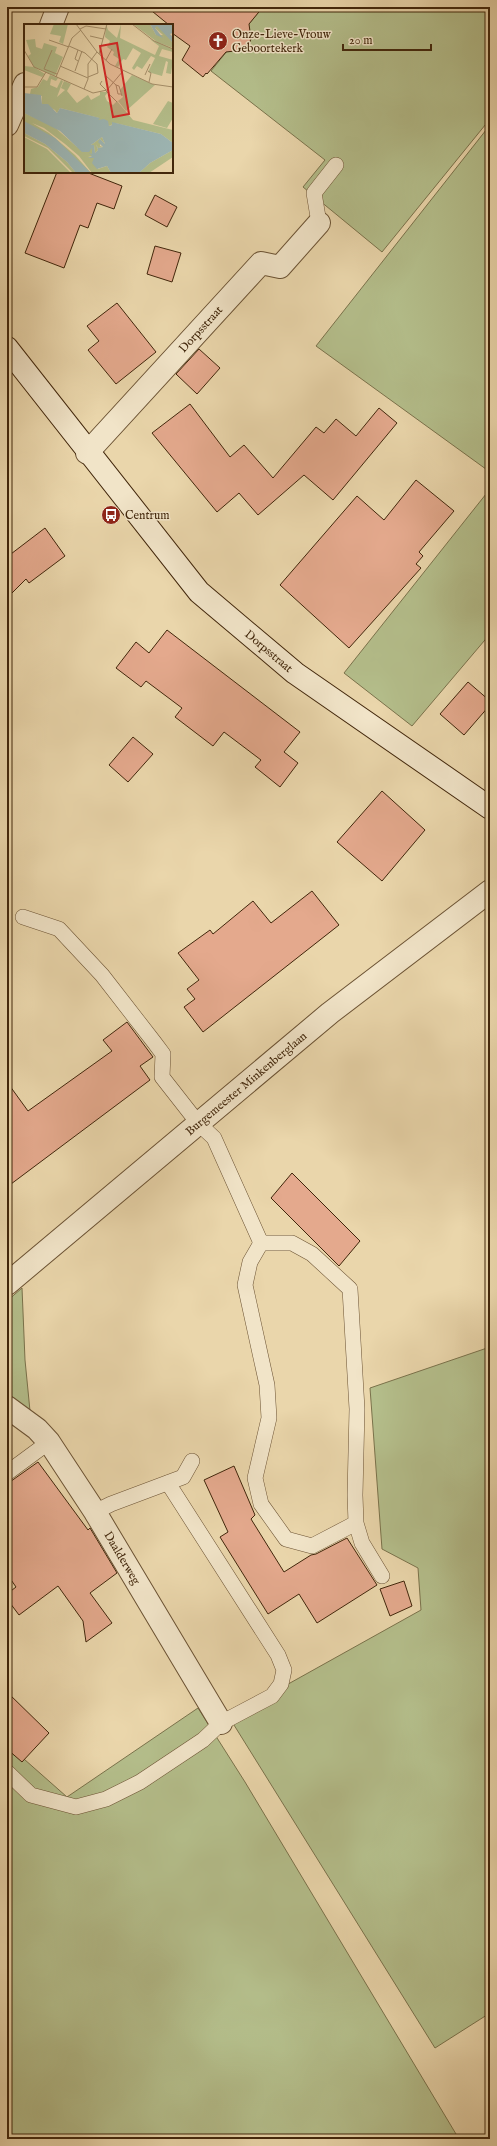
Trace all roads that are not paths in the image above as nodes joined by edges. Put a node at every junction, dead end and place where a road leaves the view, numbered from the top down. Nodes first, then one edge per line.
1 (58, 7) edge
2 (51, 24) edge
3 (24, 86) edge
4 (7, 125) edge
5 (336, 165) dead end
6 (319, 223) joint
7 (7, 348) edge
8 (87, 453) junction
9 (490, 808) edge
10 (490, 891) edge
11 (23, 917) dead end
12 (198, 1123) junction
13 (261, 1243) junction
14 (7, 1284) edge
15 (7, 1407) edge
16 (50, 1442) junction
17 (192, 1461) dead end
18 (7, 1473) edge
19 (168, 1483) junction
20 (95, 1512) junction
21 (356, 1523) junction
22 (382, 1576) dead end
23 (221, 1723) junction
24 (7, 1772) edge

1 - 2 street
3 - 4 street
5 - 6 lane
6 - 8 street, Dorpsstraat
7 - 8 street, Dorpsstraat
8 - 9 street, Dorpsstraat
10 - 12 street, Burgemeester Minkenberglaan
11 - 12 lane
12 - 13 lane
12 - 14 street, Burgemeester Minkenberglaan
13 - 21 lane
13 - 21 lane
15 - 16 street, Daalderweg
16 - 18 lane
16 - 20 street, Daalderweg
17 - 19 lane
19 - 20 lane
19 - 23 lane
20 - 23 street, Daalderweg
21 - 22 lane
23 - 24 lane

